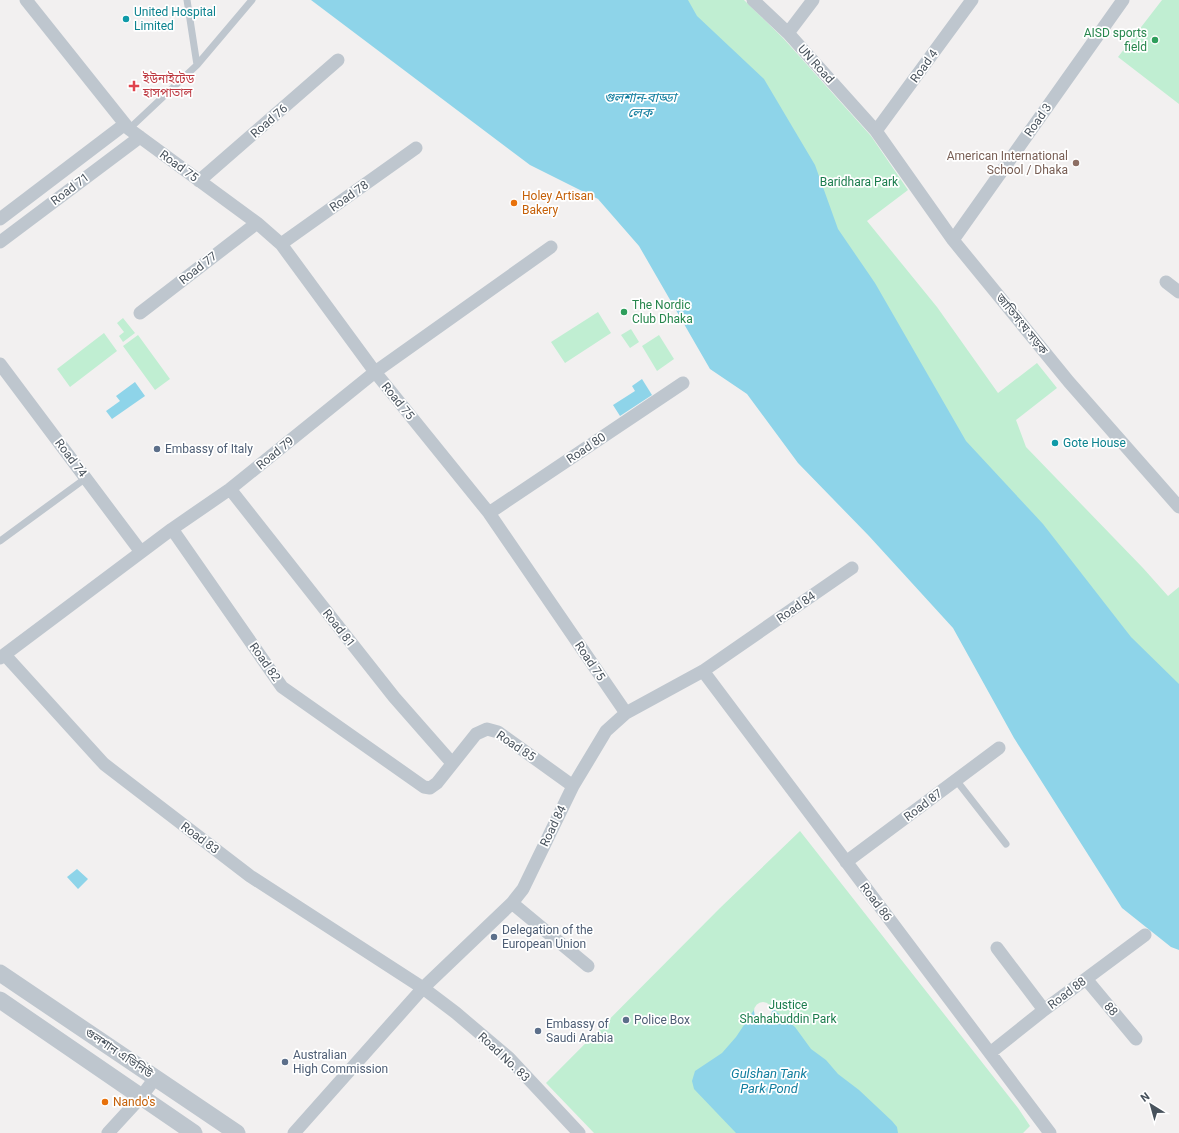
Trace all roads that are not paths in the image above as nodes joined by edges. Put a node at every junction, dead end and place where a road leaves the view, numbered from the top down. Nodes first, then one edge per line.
1 (26, 0) edge
2 (187, 0) edge
3 (252, 0) edge
4 (753, 0) edge
5 (812, 0) edge
6 (972, 0) edge
7 (1123, 0) edge
8 (788, 33) junction
9 (338, 60) dead end
10 (197, 65) junction
11 (127, 127) junction
12 (876, 131) junction
13 (140, 137) junction
14 (416, 148) dead end
15 (199, 181) junction
16 (0, 219) edge
17 (256, 223) junction
18 (953, 240) junction
19 (0, 242) edge
20 (281, 244) junction
21 (550, 247) dead end
22 (1166, 282) dead end
23 (1179, 292) edge
24 (140, 313) dead end
25 (0, 364) edge
26 (375, 372) junction
27 (683, 383) dead end
28 (86, 478) junction
29 (230, 489) junction
30 (1179, 507) edge
31 (489, 513) junction
32 (172, 529) junction
33 (0, 541) edge
34 (141, 552) junction
35 (852, 568) dead end
36 (2, 657) edge
37 (703, 670) junction
38 (626, 713) junction
39 (999, 748) dead end
40 (452, 762) junction
41 (956, 780) junction
42 (573, 786) junction
43 (430, 788) joint
44 (1006, 844) dead end
45 (846, 862) junction
46 (512, 903) junction
47 (1145, 935) dead end
48 (997, 948) dead end
49 (588, 966) dead end
50 (0, 973) edge
51 (1086, 978) junction
52 (423, 988) junction
53 (0, 1000) edge
54 (1044, 1010) junction
55 (1136, 1039) dead end
56 (990, 1053) junction
57 (156, 1077) junction
58 (141, 1097) junction
59 (108, 1133) edge
60 (194, 1133) edge
61 (237, 1133) edge
62 (294, 1133) edge
63 (579, 1133) edge
64 (1050, 1133) edge

1 - 11 street, Road 75
2 - 10 lane
3 - 10 lane, Road 71
4 - 8 street, UN Road
5 - 8 street
6 - 12 street, Road 4
7 - 18 street, Road 3
8 - 12 street, UN Road
9 - 15 street, Road 76
10 - 11 lane, Road 71
11 - 13 street, Road 75
11 - 16 street, Road 71
12 - 18 street, জাতিসংঘ সড়ক
13 - 15 street, Road 75
13 - 19 street, Road 71
14 - 20 street, Road 78
15 - 17 street, Road 75
17 - 20 street, Road 75
17 - 24 street, Road 77
18 - 30 street, জাতিসংঘ সড়ক
20 - 26 street, Road 75
21 - 26 street, Road 79
22 - 23 street
25 - 28 street, Road 74
26 - 29 street, Road 79
26 - 31 street, Road 75
27 - 31 street, Road 80
28 - 33 lane
28 - 34 street, Road 74
29 - 32 street, Road 79
29 - 40 street, Road 81
31 - 38 street, Road 75
32 - 34 street, Road 79
32 - 43 street, Road 82
34 - 36 street, Road 79
35 - 37 street, Road 84
36 - 52 street, Road 83
37 - 38 street, Road 84
37 - 45 street, Road 86
38 - 42 street, Road 84
39 - 41 street, Road 87
40 - 42 street, Road 85
40 - 43 street, Road 85
41 - 44 lane
41 - 45 street, Road 87
42 - 46 street, Road 84
45 - 56 street, Road 86
46 - 49 street
46 - 52 street, Road 84
47 - 51 street, Road 88
48 - 54 street
50 - 57 street, গুলশান এভিনিউ
51 - 54 street, Road 88
51 - 55 street, 88
52 - 62 street, Road 84
52 - 63 street, Road No. 83
53 - 58 street, গুলশান এভিনিউ
54 - 56 street, Road 88
56 - 64 street, Road 86
57 - 58 street
57 - 61 street, গুলশান এভিনিউ
58 - 59 street
58 - 60 street, গুলশান এভিনিউ

